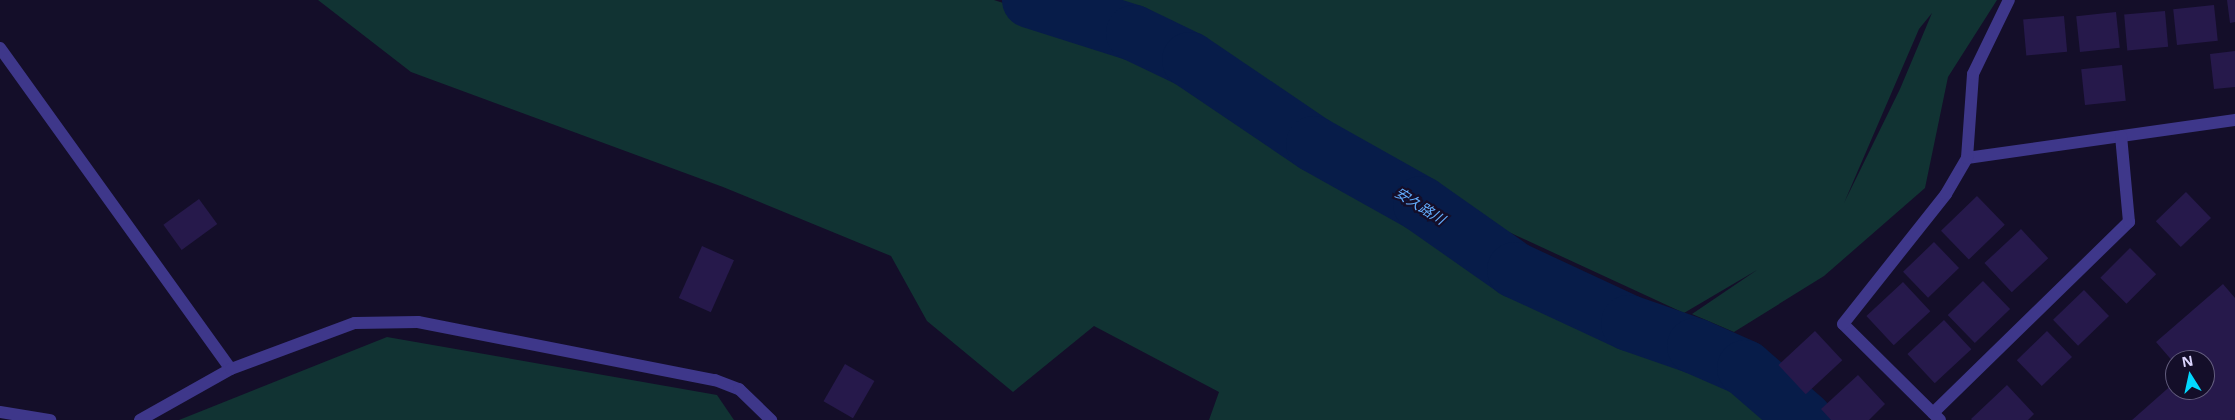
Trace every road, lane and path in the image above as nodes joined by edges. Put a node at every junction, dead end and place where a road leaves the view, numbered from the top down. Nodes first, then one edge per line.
1 (2009, 0) edge
2 (0, 48) edge
3 (2235, 120) edge
4 (2120, 136) junction
5 (1967, 158) junction
6 (231, 369) junction
7 (0, 412) edge
8 (1937, 416) edge
9 (50, 420) edge
10 (140, 420) edge
11 (771, 420) edge

1 - 5 street
2 - 6 street
3 - 4 street
4 - 5 street
4 - 8 street
5 - 8 street
6 - 10 street
6 - 11 street
7 - 9 street

